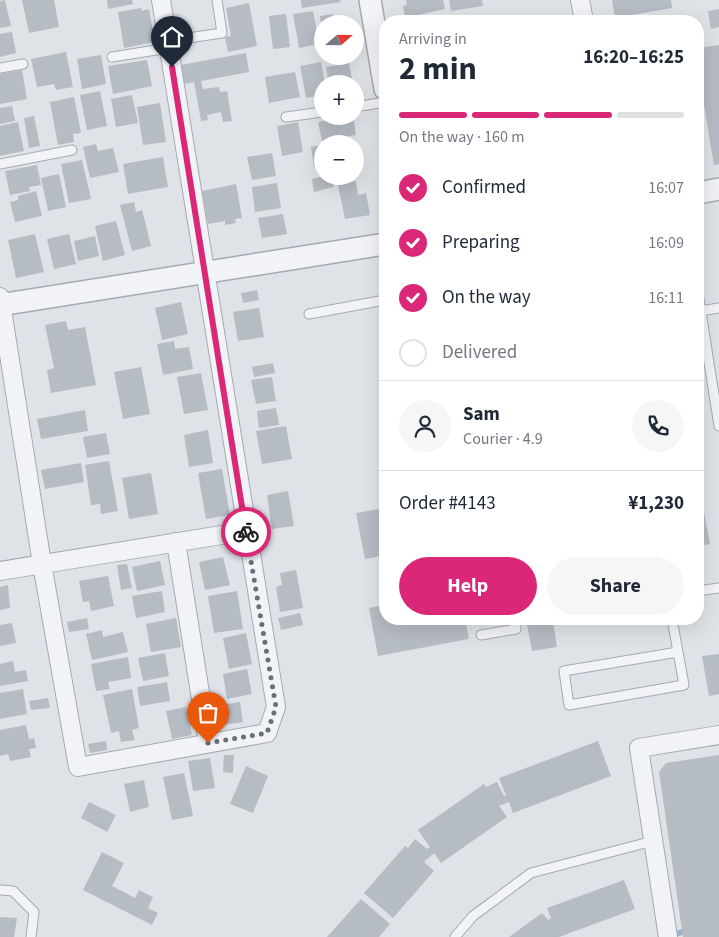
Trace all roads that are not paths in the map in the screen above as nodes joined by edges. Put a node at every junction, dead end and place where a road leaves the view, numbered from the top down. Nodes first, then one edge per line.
1 (161, 0) edge
2 (217, 0) edge
3 (370, 0) edge
4 (580, 0) edge
5 (583, 15) edge
6 (168, 44) junction
7 (379, 54) edge
8 (112, 57) dead end
9 (23, 64) dead end
10 (0, 68) edge
11 (379, 103) edge
12 (364, 106) edge
13 (314, 113) edge
14 (286, 117) dead end
15 (72, 150) dead end
16 (0, 164) edge
17 (719, 189) edge
18 (704, 192) edge
19 (379, 245) edge
20 (205, 271) junction
21 (379, 301) edge
22 (0, 302) edge
23 (719, 308) edge
24 (704, 310) edge
25 (309, 314) dead end
26 (704, 335) edge
27 (719, 426) edge
28 (246, 531) junction
29 (176, 542) junction
30 (42, 564) junction
31 (0, 571) edge
32 (719, 588) edge
33 (704, 590) edge
34 (515, 625) edge
35 (673, 625) edge
36 (481, 635) dead end
37 (678, 652) junction
38 (719, 735) edge
39 (208, 743) junction
40 (653, 841) junction
41 (0, 890) edge
42 (31, 937) edge
43 (455, 937) edge
44 (668, 937) edge

1 - 6 street
2 - 6 lane
3 - 7 street
4 - 5 street
6 - 8 lane
6 - 20 street
9 - 10 lane
11 - 12 lane
13 - 14 lane
15 - 16 lane
17 - 18 street
19 - 20 street
20 - 22 street
20 - 28 street
21 - 25 lane
22 - 30 street
23 - 24 lane
26 - 27 lane
28 - 29 street
28 - 39 street
29 - 30 street
29 - 39 street
30 - 31 street
30 - 39 street
32 - 33 lane
34 - 36 lane
35 - 37 lane
37 - 37 lane
38 - 40 street
40 - 43 lane
40 - 44 street
41 - 42 lane

